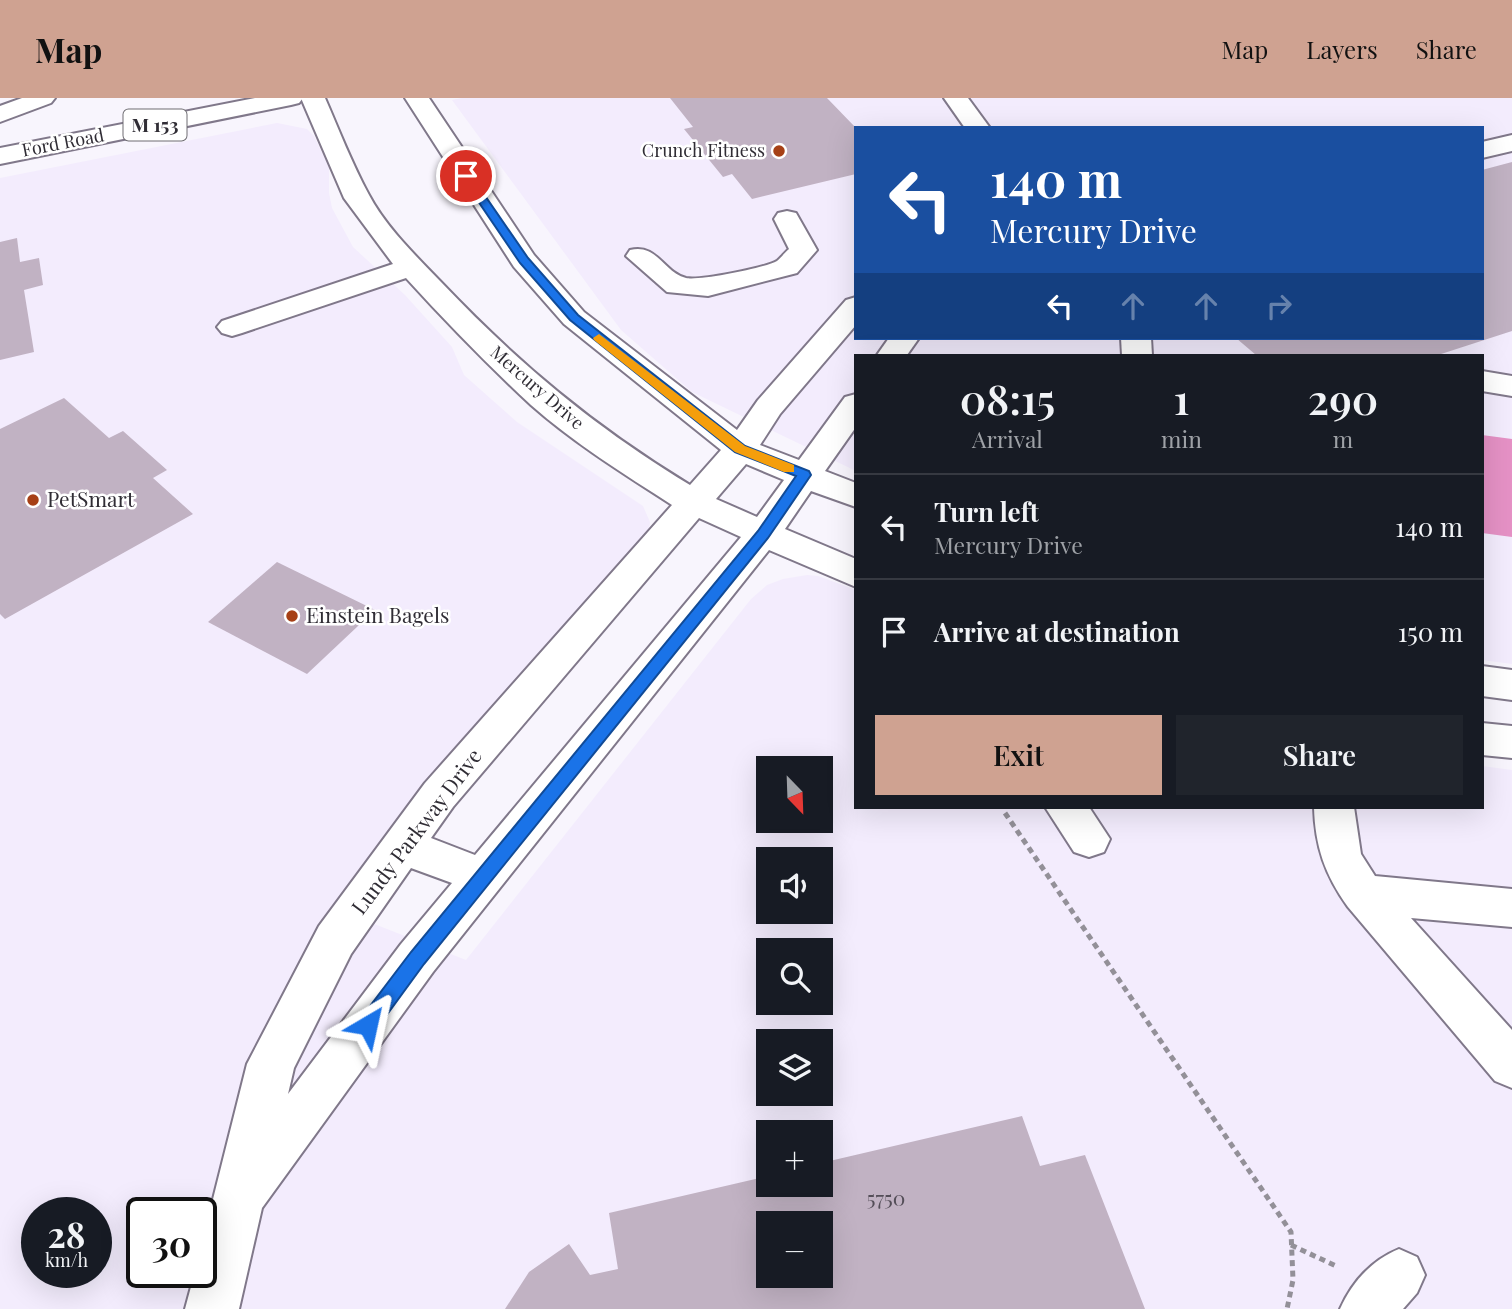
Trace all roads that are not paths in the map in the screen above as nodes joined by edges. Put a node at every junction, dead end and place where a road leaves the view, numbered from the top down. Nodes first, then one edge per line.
1 (28, 98) edge
2 (43, 98) edge
3 (291, 98) edge
4 (313, 98) edge
5 (417, 98) edge
6 (949, 98) edge
7 (956, 98) edge
8 (0, 103) edge
9 (0, 115) edge
10 (953, 126) edge
11 (977, 126) edge
12 (1512, 143) edge
13 (1484, 150) edge
14 (0, 156) edge
15 (787, 219) dead end
16 (640, 256) dead end
17 (411, 267) junction
18 (854, 308) edge
19 (232, 327) dead end
20 (1484, 381) edge
21 (1512, 386) edge
22 (854, 407) edge
23 (740, 449) junction
24 (804, 475) junction
25 (854, 495) edge
26 (693, 502) junction
27 (763, 534) junction
28 (854, 573) edge
29 (1484, 681) edge
30 (1512, 685) edge
31 (1484, 739) edge
32 (1512, 743) edge
33 (1066, 809) edge
34 (1334, 809) edge
35 (1089, 839) dead end
36 (403, 846) junction
37 (484, 877) junction
38 (1363, 894) junction
39 (1512, 908) edge
40 (1512, 1065) edge
41 (238, 1202) junction
42 (212, 1309) edge

1 - 8 street
2 - 9 street
3 - 14 street, Ford Road / M 153
4 - 17 street, Mercury Drive
5 - 23 street
6 - 10 street
7 - 11 street
12 - 13 street
15 - 16 street
17 - 19 street
17 - 26 street, Mercury Drive
18 - 23 street, Lundy Parkway Drive
20 - 21 street
22 - 24 street, Lundy Parkway Drive
23 - 24 street
23 - 26 street, Lundy Parkway Drive
24 - 25 street
24 - 27 street, Lundy Parkway Drive
26 - 27 street, Mercury Drive
26 - 36 street, Lundy Parkway Drive
27 - 28 street, Mercury Drive
27 - 37 street, Lundy Parkway Drive
29 - 30 street
31 - 32 street
33 - 35 street
34 - 38 street
36 - 37 street
36 - 41 street, Lundy Parkway Drive
37 - 41 street, Lundy Parkway Drive
38 - 39 street
38 - 40 street
41 - 42 street, Lundy Parkway Drive

